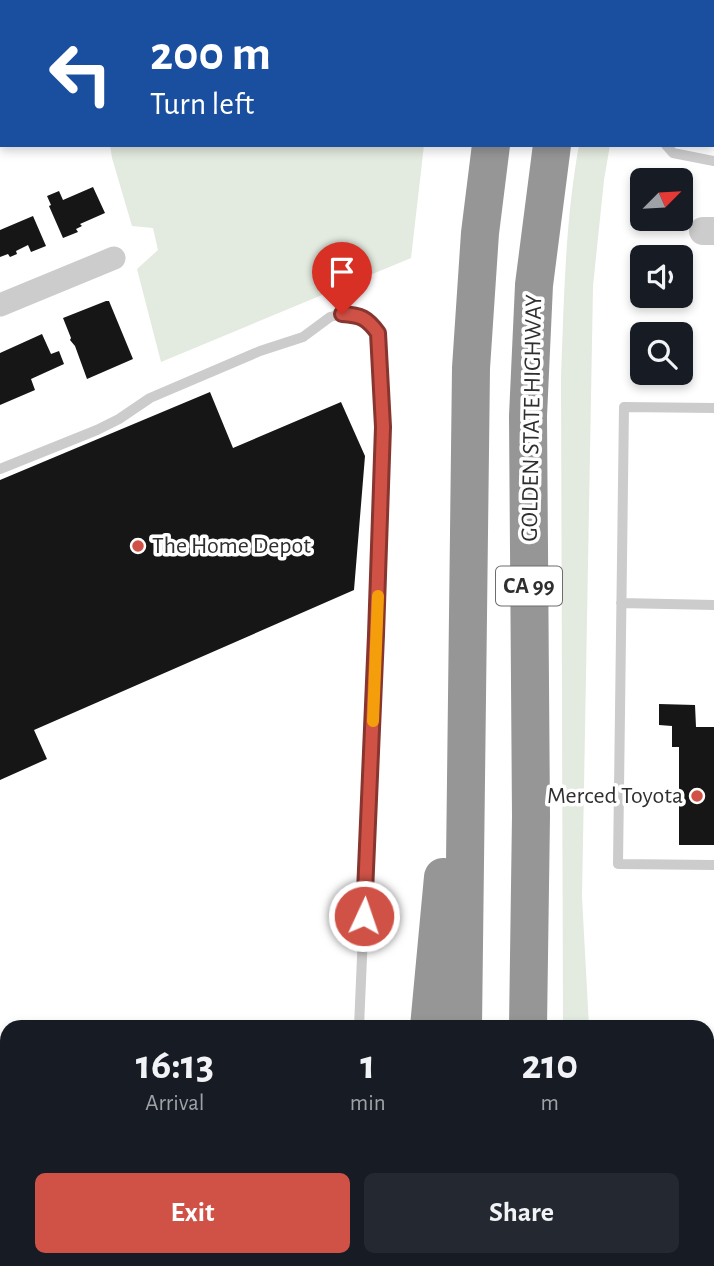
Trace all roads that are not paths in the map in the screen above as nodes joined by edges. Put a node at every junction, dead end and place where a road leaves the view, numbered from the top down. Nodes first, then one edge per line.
1 (491, 147) edge
2 (552, 147) edge
3 (668, 147) edge
4 (714, 161) edge
5 (114, 258) dead end
6 (0, 305) edge
7 (714, 408) edge
8 (0, 469) edge
9 (621, 603) junction
10 (714, 605) edge
11 (469, 656) junction
12 (531, 816) junction
13 (714, 865) edge
14 (359, 1020) edge
15 (430, 1020) edge
16 (463, 1020) edge
17 (528, 1020) edge
18 (540, 1020) edge

1 - 11 highway, CA 99
2 - 12 highway, GOLDEN STATE HIGHWAY / CA 99
3 - 4 lane
5 - 6 street
7 - 9 lane
8 - 14 lane
9 - 10 lane
9 - 13 lane
11 - 15 highway
11 - 16 highway, CA 99
12 - 17 highway, GOLDEN STATE HIGHWAY / CA 99
12 - 18 highway

